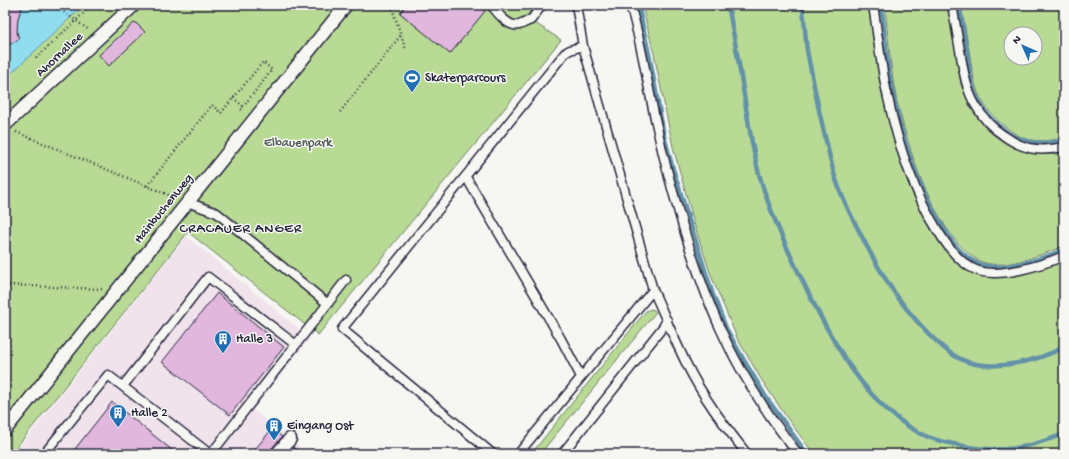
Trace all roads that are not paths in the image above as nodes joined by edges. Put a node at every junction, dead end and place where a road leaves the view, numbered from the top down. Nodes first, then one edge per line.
1 (134, 5) edge
2 (346, 5) edge
3 (491, 5) edge
4 (542, 5) edge
5 (576, 5) edge
6 (630, 5) edge
7 (873, 5) edge
8 (952, 5) edge
9 (583, 46) junction
10 (5, 126) edge
11 (1064, 148) edge
12 (466, 177) junction
13 (187, 202) junction
14 (1064, 256) edge
15 (346, 280) dead end
16 (653, 290) junction
17 (328, 304) junction
18 (667, 320) junction
19 (296, 345) junction
20 (581, 377) junction
21 (123, 386) junction
22 (5, 430) edge
23 (290, 439) dead end
24 (44, 454) edge
25 (210, 454) edge
26 (277, 454) edge
27 (493, 454) edge
28 (518, 454) edge
29 (562, 454) edge
30 (747, 454) edge
31 (798, 454) edge

1 - 10 street, Ahornallee
2 - 13 street, Hainbuchenweg
3 - 4 lane
5 - 9 lane
6 - 31 lane
7 - 14 lane
8 - 11 lane
9 - 12 lane
9 - 16 lane
12 - 20 lane
12 - 27 lane
13 - 17 lane
13 - 22 street, Hainbuchenweg
15 - 17 lane
16 - 18 lane
16 - 20 lane
17 - 19 lane
18 - 29 lane
18 - 30 lane
19 - 21 lane
19 - 25 lane
20 - 28 lane
21 - 24 lane
21 - 25 lane
23 - 26 street

